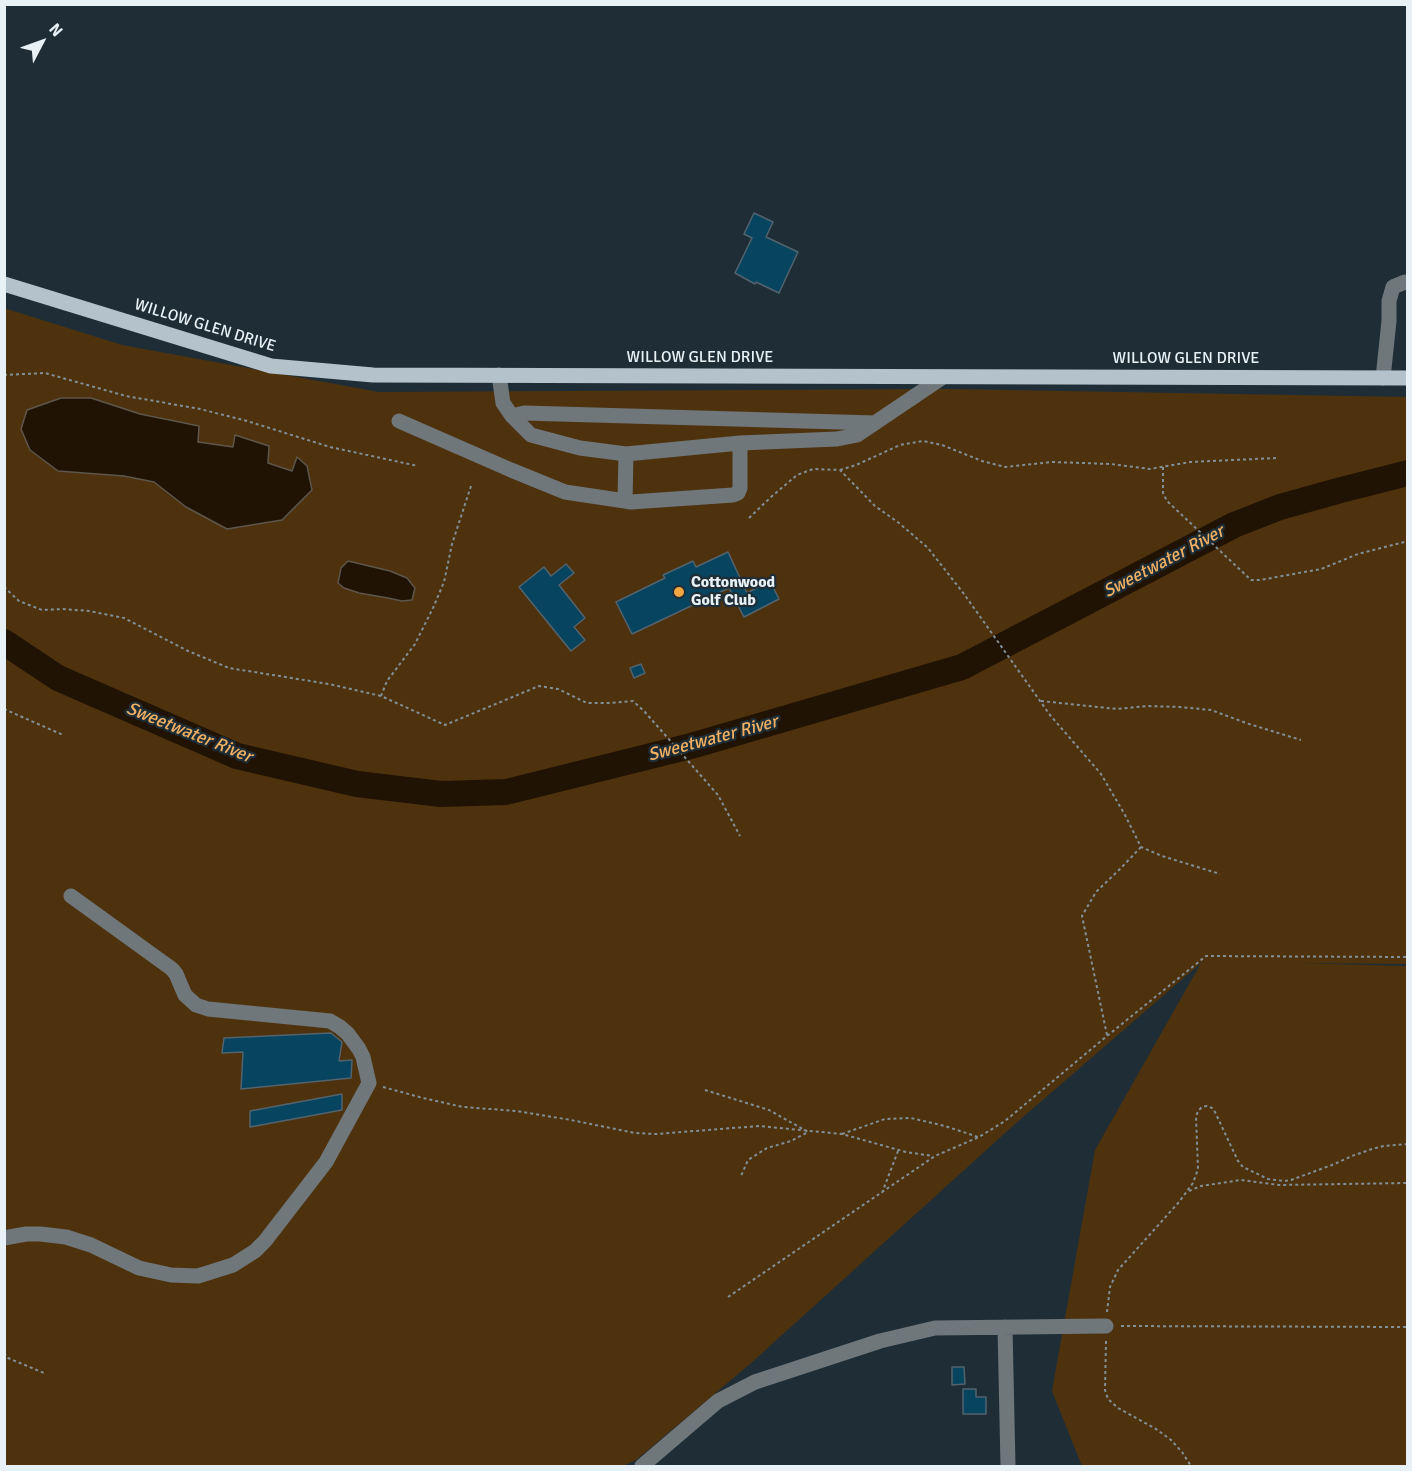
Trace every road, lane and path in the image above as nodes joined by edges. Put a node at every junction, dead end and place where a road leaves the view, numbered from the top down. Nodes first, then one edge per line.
1 (1407, 283) edge
2 (4, 284) edge
3 (4, 375) edge
4 (498, 375) junction
5 (943, 377) junction
6 (1383, 378) junction
7 (1407, 378) edge
8 (512, 416) junction
9 (399, 421) dead end
10 (875, 423) junction
11 (740, 443) junction
12 (626, 454) junction
13 (1277, 458) dead end
14 (418, 466) dead end
15 (1163, 467) junction
16 (840, 470) junction
17 (471, 486) dead end
18 (625, 501) junction
19 (749, 518) dead end
20 (1407, 541) edge
21 (4, 587) edge
22 (381, 696) junction
23 (1041, 701) junction
24 (4, 709) edge
25 (63, 735) dead end
26 (1302, 740) dead end
27 (740, 836) dead end
28 (1141, 847) junction
29 (1220, 874) dead end
30 (71, 896) dead end
31 (1407, 957) edge
32 (1107, 1036) junction
33 (369, 1083) junction
34 (705, 1090) dead end
35 (808, 1132) junction
36 (842, 1134) junction
37 (980, 1137) junction
38 (1407, 1144) edge
39 (898, 1149) junction
40 (935, 1156) junction
41 (741, 1176) dead end
42 (1407, 1183) edge
43 (1189, 1191) junction
44 (882, 1193) junction
45 (4, 1238) edge
46 (728, 1297) dead end
47 (1106, 1326) junction
48 (1005, 1327) junction
49 (1407, 1327) edge
50 (4, 1353) edge
51 (44, 1374) dead end
52 (642, 1467) edge
53 (1008, 1467) edge
54 (1191, 1467) edge

1 - 6 lane
2 - 4 main road, WILLOW GLEN DRIVE
3 - 14 path
4 - 5 main road, WILLOW GLEN DRIVE
4 - 8 lane
5 - 6 main road, WILLOW GLEN DRIVE
5 - 10 lane
6 - 7 main road, WILLOW GLEN DRIVE
8 - 10 lane
8 - 12 lane
9 - 18 lane
10 - 11 lane
11 - 12 lane
11 - 18 lane
12 - 18 lane
13 - 15 path
15 - 16 path
15 - 20 path
16 - 19 path
16 - 23 path
17 - 22 path
21 - 22 path
22 - 27 path
23 - 26 path
23 - 28 path
24 - 25 path
28 - 29 path
28 - 32 path
30 - 33 lane
31 - 32 path
32 - 37 path
33 - 35 path
33 - 45 lane
34 - 35 path
35 - 36 path
35 - 41 path
36 - 37 path
36 - 39 path
37 - 40 path
38 - 43 path
39 - 40 path
39 - 44 path
40 - 44 path
42 - 43 path
43 - 47 path
44 - 46 path
47 - 48 lane
47 - 49 path
47 - 54 path
48 - 52 lane
48 - 53 lane
50 - 51 path

